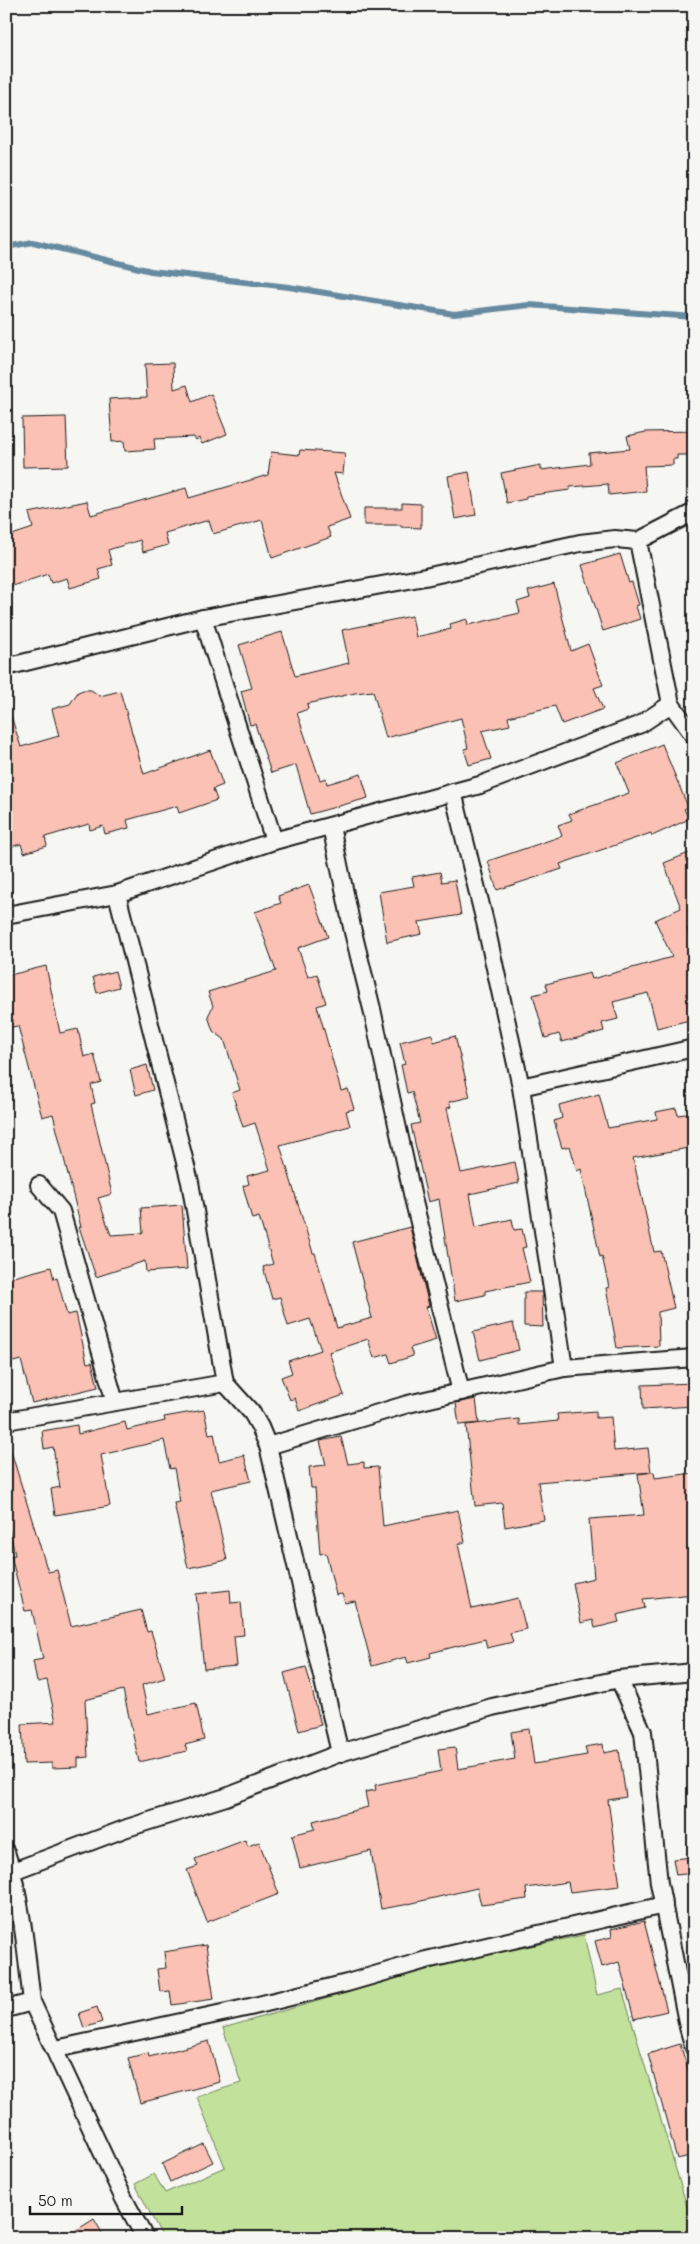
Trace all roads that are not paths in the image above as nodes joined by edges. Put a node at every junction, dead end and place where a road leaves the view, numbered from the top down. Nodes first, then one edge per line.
1 (694, 512) edge
2 (638, 541) junction
3 (203, 618) junction
4 (6, 668) edge
5 (670, 704) junction
6 (694, 736) edge
7 (452, 792) junction
8 (331, 826) junction
9 (274, 842) junction
10 (118, 894) junction
11 (6, 915) edge
12 (694, 1048) edge
13 (521, 1087) junction
14 (39, 1185) dead end
15 (694, 1358) edge
16 (564, 1368) junction
17 (225, 1383) junction
18 (461, 1392) junction
19 (115, 1402) junction
20 (6, 1421) edge
21 (268, 1446) junction
22 (694, 1672) edge
23 (619, 1680) junction
24 (340, 1753) junction
25 (6, 1852) edge
26 (13, 1871) junction
27 (664, 1905) junction
28 (32, 2002) junction
29 (6, 2009) edge
30 (694, 2048) edge
31 (56, 2049) junction
32 (144, 2238) edge

1 - 2 street
2 - 3 street
2 - 5 street
3 - 4 street
3 - 9 street
5 - 6 street
5 - 7 street
7 - 8 street
7 - 13 street
8 - 9 street
8 - 18 street
9 - 10 street
10 - 11 street
10 - 17 street
12 - 13 street
13 - 16 street
14 - 19 street
15 - 16 street
16 - 18 street
17 - 19 street
17 - 21 street
18 - 21 street
19 - 20 street
21 - 24 street
22 - 23 street
23 - 24 street
23 - 27 street
24 - 26 street
25 - 26 street
26 - 28 street
27 - 30 street
27 - 31 street
28 - 29 street
28 - 31 street
31 - 32 street

